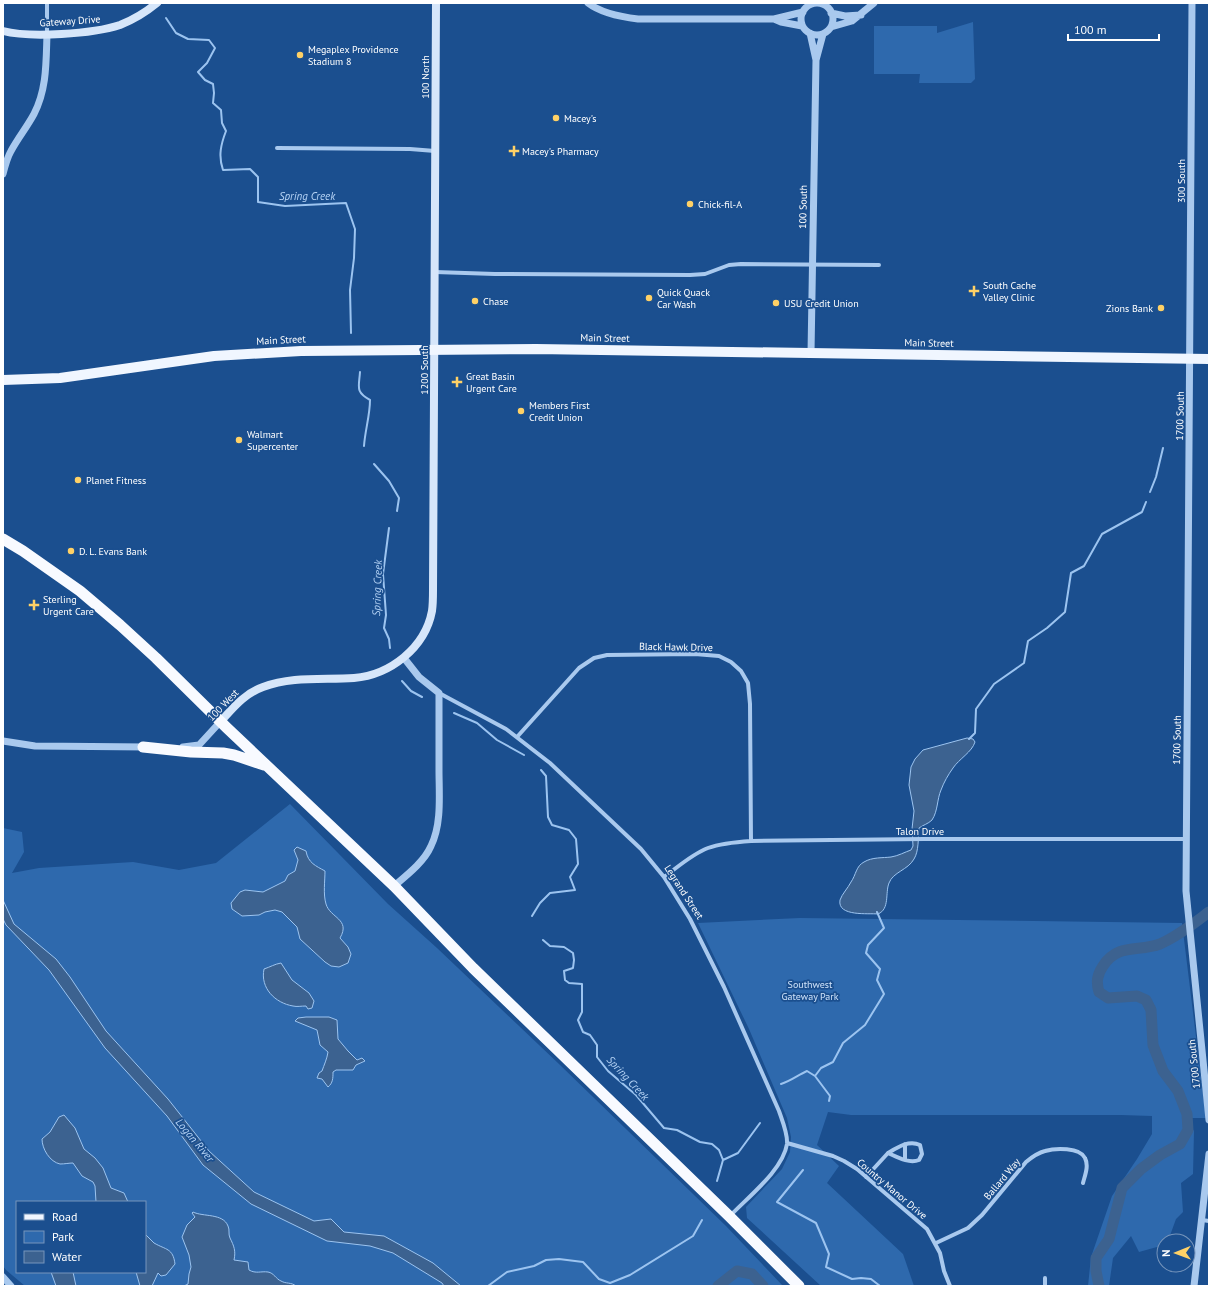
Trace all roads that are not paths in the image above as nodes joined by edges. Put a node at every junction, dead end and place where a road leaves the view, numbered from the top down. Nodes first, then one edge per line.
1 (47, 3) edge
2 (157, 3) edge
3 (436, 3) edge
4 (588, 3) edge
5 (874, 3) edge
6 (1192, 3) edge
7 (811, 4) edge
8 (823, 4) edge
9 (803, 12) junction
10 (831, 13) junction
11 (861, 15) junction
12 (774, 20) junction
13 (802, 26) junction
14 (831, 27) junction
15 (3, 31) edge
16 (47, 34) junction
17 (810, 34) junction
18 (823, 34) junction
19 (816, 60) junction
20 (277, 148) dead end
21 (435, 151) junction
22 (3, 174) edge
23 (812, 264) junction
24 (879, 265) dead end
25 (434, 272) junction
26 (434, 349) junction
27 (811, 353) junction
28 (1190, 359) junction
29 (1209, 359) edge
30 (3, 380) edge
31 (3, 539) edge
32 (433, 590) joint
33 (404, 658) junction
34 (439, 693) junction
35 (221, 721) junction
36 (517, 737) junction
37 (3, 741) edge
38 (143, 747) junction
39 (269, 767) junction
40 (1186, 839) junction
41 (751, 841) junction
42 (664, 877) junction
43 (394, 886) junction
44 (1209, 1120) edge
45 (787, 1143) junction
46 (905, 1144) junction
47 (888, 1153) junction
48 (1209, 1154) edge
49 (905, 1160) junction
50 (866, 1177) junction
51 (1083, 1183) dead end
52 (729, 1216) junction
53 (1206, 1220) edge
54 (936, 1243) junction
55 (3, 1277) edge
56 (1045, 1278) dead end
57 (12, 1286) edge
58 (799, 1286) edge
59 (950, 1286) edge
60 (1044, 1286) edge
61 (1194, 1286) edge

1 - 16 street
2 - 16 main road, Gateway Drive
3 - 21 main road, 100 North
4 - 12 street
5 - 11 street
6 - 28 street, 300 South
7 - 8 street
7 - 9 street
8 - 10 street
9 - 12 street
9 - 13 street
10 - 11 street
10 - 14 street
11 - 14 street
12 - 13 street
13 - 17 street
14 - 18 street
15 - 16 main road, Gateway Drive
16 - 22 street
17 - 18 street
17 - 19 street, 100 South
18 - 19 street, 100 South
19 - 23 street, 100 South
20 - 21 street
21 - 25 main road, 1200 South
23 - 24 street
23 - 25 street
23 - 27 street, 100 South
25 - 26 main road, 1200 South
26 - 27 main road, Main Street
26 - 30 main road, Main Street
26 - 32 main road, 1200 South
27 - 28 main road, Main Street
28 - 29 main road, Main Street
28 - 40 street, 1700 South
31 - 35 highway
32 - 33 main road, 100 West
33 - 34 street, Legrand Street
33 - 35 main road, 100 West
34 - 36 street, Legrand Street
34 - 43 street
35 - 38 street, 100 West
35 - 39 highway
36 - 41 street, Black Hawk Drive
36 - 42 street, Legrand Street
37 - 38 street, 100 West
38 - 39 highway
39 - 43 highway
40 - 41 street, Talon Drive
40 - 44 street, 1700 South
41 - 42 street, Talon Drive
42 - 45 street, Legrand Street
43 - 52 highway
45 - 50 street, Country Manor Drive
45 - 52 street
46 - 47 street
46 - 49 street
46 - 49 street
47 - 49 street
47 - 50 street
48 - 53 street
50 - 54 street, Country Manor Drive
51 - 54 street, Ballard Way
52 - 58 highway
53 - 61 street
54 - 59 street, Country Manor Drive
55 - 57 street
56 - 60 street

